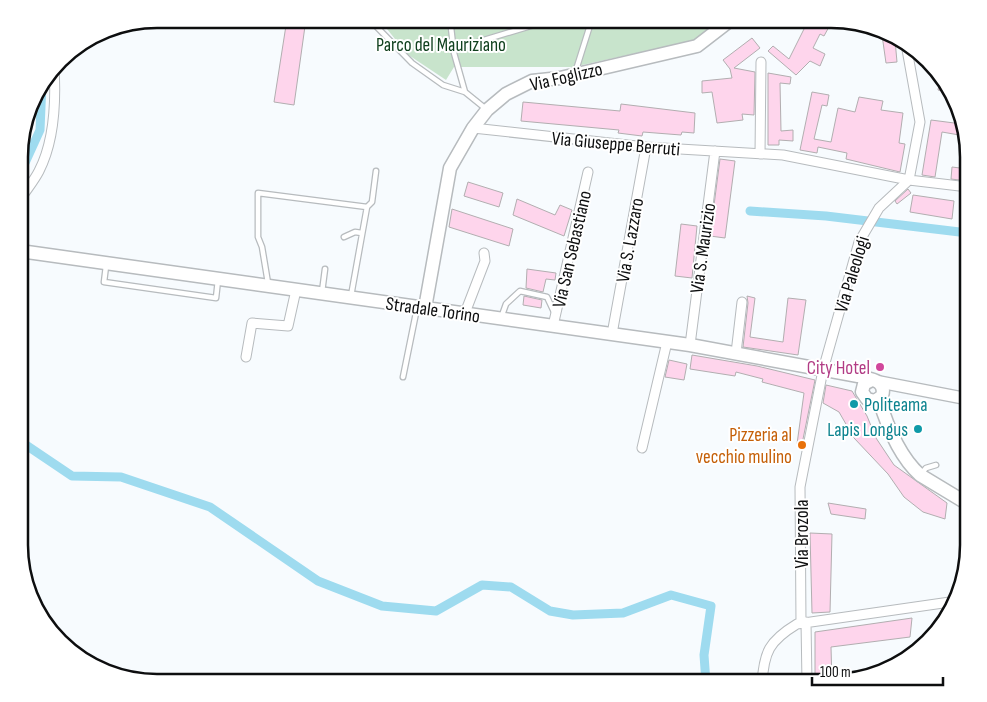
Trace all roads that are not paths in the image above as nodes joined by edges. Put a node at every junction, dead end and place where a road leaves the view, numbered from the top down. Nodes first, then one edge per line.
1 (379, 28) edge
2 (451, 28) edge
3 (524, 28) edge
4 (589, 28) edge
5 (720, 28) edge
6 (454, 49) junction
7 (908, 53) edge
8 (761, 62) dead end
9 (575, 74) junction
10 (54, 78) edge
11 (465, 92) junction
12 (487, 110) junction
13 (473, 128) junction
14 (646, 147) junction
15 (715, 151) junction
16 (760, 154) junction
17 (376, 170) dead end
18 (588, 172) dead end
19 (908, 180) junction
20 (959, 186) edge
21 (28, 188) edge
22 (367, 207) junction
23 (362, 233) junction
24 (344, 237) dead end
25 (28, 252) edge
26 (484, 253) dead end
27 (107, 264) junction
28 (325, 269) dead end
29 (218, 279) junction
30 (268, 286) junction
31 (296, 290) junction
32 (321, 293) junction
33 (351, 297) junction
34 (742, 302) dead end
35 (421, 307) junction
36 (465, 313) junction
37 (501, 318) junction
38 (554, 320) junction
39 (612, 334) junction
40 (667, 342) junction
41 (690, 345) junction
42 (736, 353) junction
43 (246, 357) dead end
44 (824, 370) junction
45 (844, 374) junction
46 (403, 377) dead end
47 (876, 381) junction
48 (869, 397) junction
49 (959, 397) edge
50 (642, 448) dead end
51 (936, 465) dead end
52 (920, 476) junction
53 (959, 499) edge
54 (946, 603) edge
55 (803, 622) junction
56 (763, 674) edge
57 (806, 674) edge

1 - 11 lane
2 - 6 lane
3 - 6 lane
4 - 9 lane
5 - 9 main road, Via Foglizzo
6 - 11 lane
7 - 19 street
8 - 16 street
9 - 12 main road, Via Foglizzo
10 - 21 street
11 - 12 lane
12 - 13 main road, Via Foglizzo
13 - 14 street, Via Giuseppe Berruti
13 - 35 main road, Via Foglizzo
14 - 15 street, Via Giuseppe Berruti
14 - 39 street, Via S. Lazzaro
15 - 16 street, Via Giuseppe Berruti
15 - 41 street, Via S. Maurizio
16 - 19 street, Via Giuseppe Berruti
17 - 22 lane
18 - 38 street, Via San Sebastiano
19 - 20 street, Via Giuseppe Berruti
19 - 44 street, Via Paleologi
22 - 23 lane
22 - 30 lane
23 - 24 lane
23 - 33 lane
25 - 27 main road, Stradale Torino
26 - 36 street
27 - 29 main road, Stradale Torino
27 - 29 lane
28 - 32 lane
29 - 30 main road, Stradale Torino
30 - 31 main road, Stradale Torino
31 - 32 main road, Stradale Torino
31 - 43 street
32 - 33 main road, Stradale Torino
33 - 35 main road, Stradale Torino
34 - 42 street
35 - 36 main road, Stradale Torino
35 - 46 lane
36 - 37 main road, Stradale Torino
37 - 38 main road, Stradale Torino
37 - 38 lane
38 - 39 main road, Stradale Torino
39 - 40 main road, Stradale Torino
40 - 41 main road, Stradale Torino
40 - 50 street
41 - 42 main road, Stradale Torino
42 - 44 main road, Stradale Torino
44 - 45 main road, Stradale Torino
44 - 55 street, Via Brozola
45 - 47 main road, Stradale Torino
45 - 48 main road
47 - 48 main road
47 - 48 main road
47 - 49 street
48 - 52 main road
51 - 52 lane
52 - 53 main road
54 - 55 street
55 - 56 street
55 - 57 street, Via Brozola

